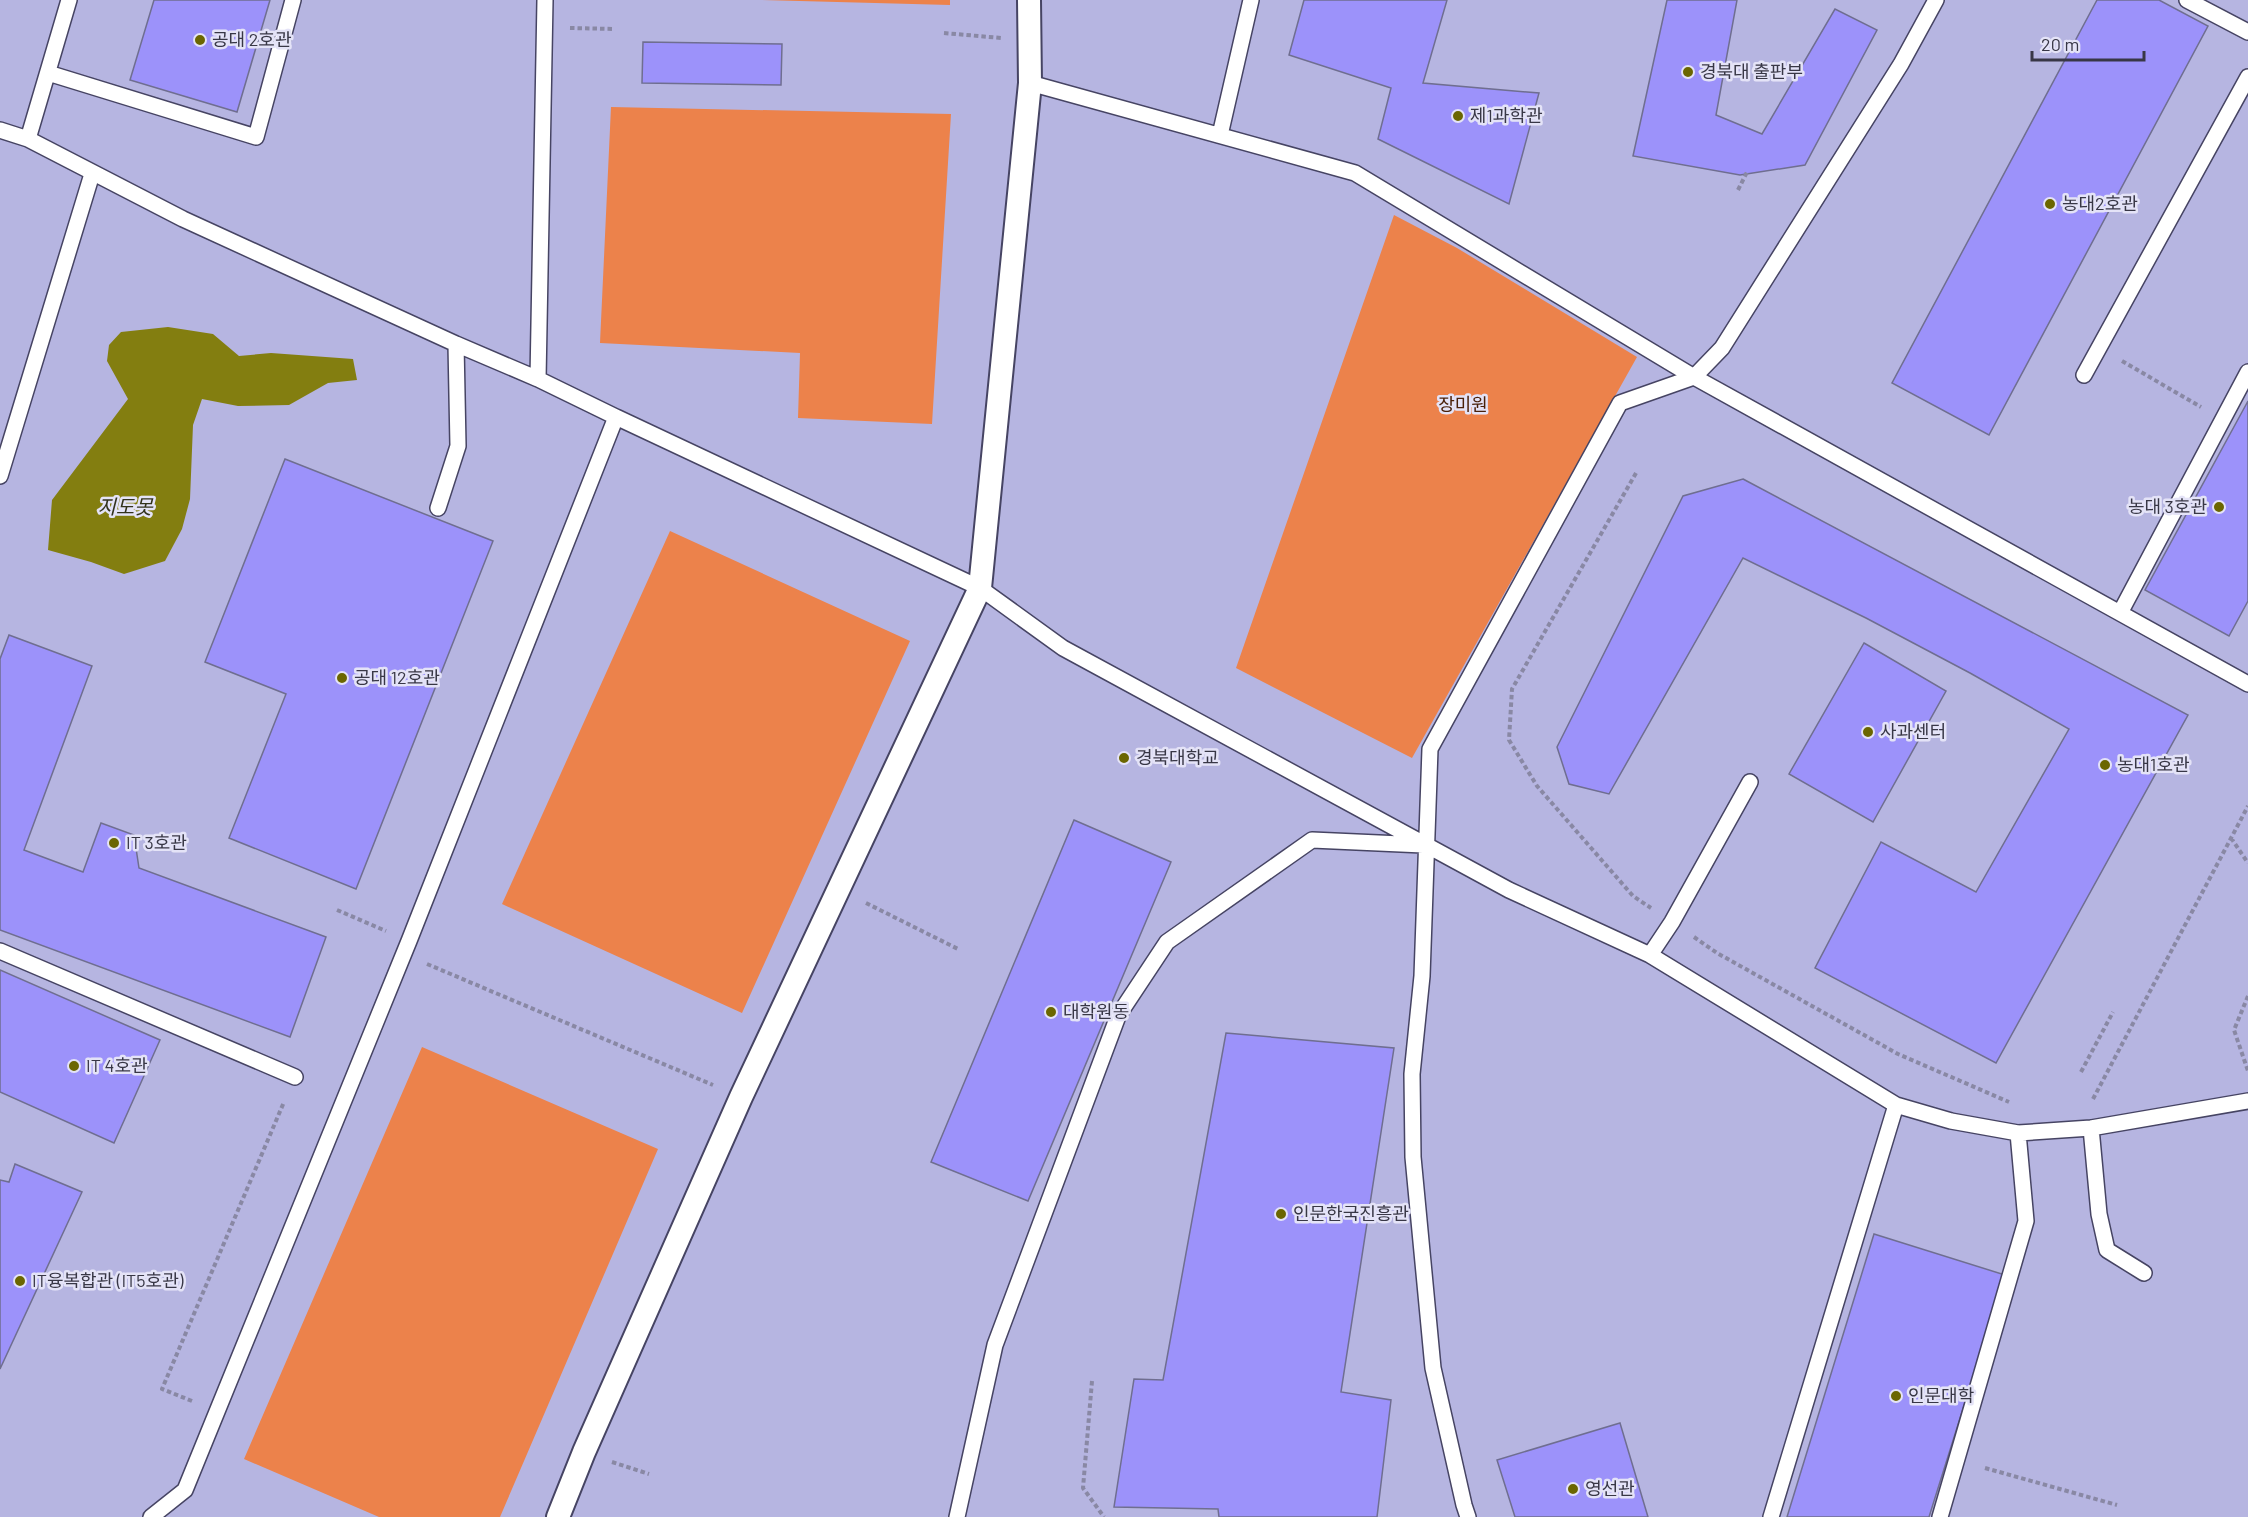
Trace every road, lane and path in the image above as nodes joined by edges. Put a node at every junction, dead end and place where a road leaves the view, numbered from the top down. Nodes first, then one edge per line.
1 (69, 0) edge
2 (293, 0) edge
3 (545, 0) edge
4 (1029, 0) edge
5 (1251, 0) edge
6 (1936, 0) edge
7 (2187, 0) edge
8 (545, 27) junction
9 (615, 29) dead end
10 (2248, 32) edge
11 (944, 33) dead end
12 (1029, 40) junction
13 (48, 73) junction
14 (2248, 77) edge
15 (1030, 83) junction
16 (0, 130) edge
17 (1220, 135) junction
18 (28, 139) junction
19 (1748, 170) dead end
20 (92, 174) junction
21 (1738, 190) dead end
22 (456, 344) junction
23 (2099, 347) junction
24 (2248, 372) edge
25 (2084, 375) dead end
26 (1694, 377) junction
27 (538, 379) junction
28 (616, 417) junction
29 (2223, 419) junction
30 (1636, 473) dead end
31 (0, 476) edge
32 (438, 508) dead end
33 (980, 588) junction
34 (2120, 613) junction
35 (2248, 684) edge
36 (1750, 783) dead end
37 (2248, 806) edge
38 (2231, 838) junction
39 (1426, 845) junction
40 (2248, 863) edge
41 (838, 890) junction
42 (337, 910) dead end
43 (1672, 922) junction
44 (406, 947) junction
45 (958, 950) dead end
46 (0, 951) edge
47 (1650, 955) junction
48 (2248, 996) edge
49 (2113, 1012) dead end
50 (2248, 1071) edge
51 (2081, 1072) dead end
52 (2236, 1074) dead end
53 (295, 1077) joint
54 (741, 1097) junction
55 (2102, 1098) dead end
56 (2082, 1099) dead end
57 (2093, 1099) junction
58 (2248, 1101) edge
59 (2015, 1104) dead end
60 (1896, 1105) junction
61 (2091, 1128) junction
62 (2018, 1133) junction
63 (2144, 1273) dead end
64 (1092, 1381) dead end
65 (217, 1411) junction
66 (584, 1452) junction
67 (1985, 1468) dead end
68 (649, 1474) dead end
69 (2117, 1505) dead end
70 (151, 1517) edge
71 (558, 1517) edge
72 (957, 1517) edge
73 (1104, 1517) edge
74 (1468, 1517) edge
75 (1771, 1517) edge
76 (1940, 1517) edge

1 - 13 lane
2 - 13 lane
3 - 8 lane
4 - 12 street
5 - 17 lane
6 - 26 lane
7 - 10 lane
8 - 9 path
8 - 27 lane
11 - 12 path
12 - 15 street
13 - 18 lane
14 - 23 lane
15 - 17 lane
15 - 33 street
16 - 18 lane
17 - 26 lane
18 - 20 lane
19 - 21 path
20 - 22 lane
20 - 31 lane
22 - 27 lane
22 - 32 lane
23 - 25 lane
23 - 29 path
24 - 29 lane
26 - 34 lane
26 - 39 lane
27 - 28 lane
28 - 33 lane
28 - 44 lane
29 - 34 lane
30 - 43 path
33 - 39 lane
33 - 41 street
34 - 35 lane
36 - 43 lane
37 - 38 path
38 - 40 path
38 - 57 path
39 - 47 lane
39 - 72 lane
39 - 74 lane
41 - 45 path
41 - 54 street
42 - 44 path
43 - 47 lane
43 - 59 path
44 - 54 path
44 - 65 lane
46 - 53 lane
47 - 60 lane
48 - 50 path
49 - 51 path
50 - 52 path
53 - 65 path
54 - 66 street
55 - 57 path
56 - 57 path
58 - 61 lane
60 - 62 lane
60 - 75 lane
61 - 62 lane
61 - 63 lane
62 - 76 lane
64 - 73 path
65 - 70 lane
66 - 68 path
66 - 71 street
67 - 69 path

